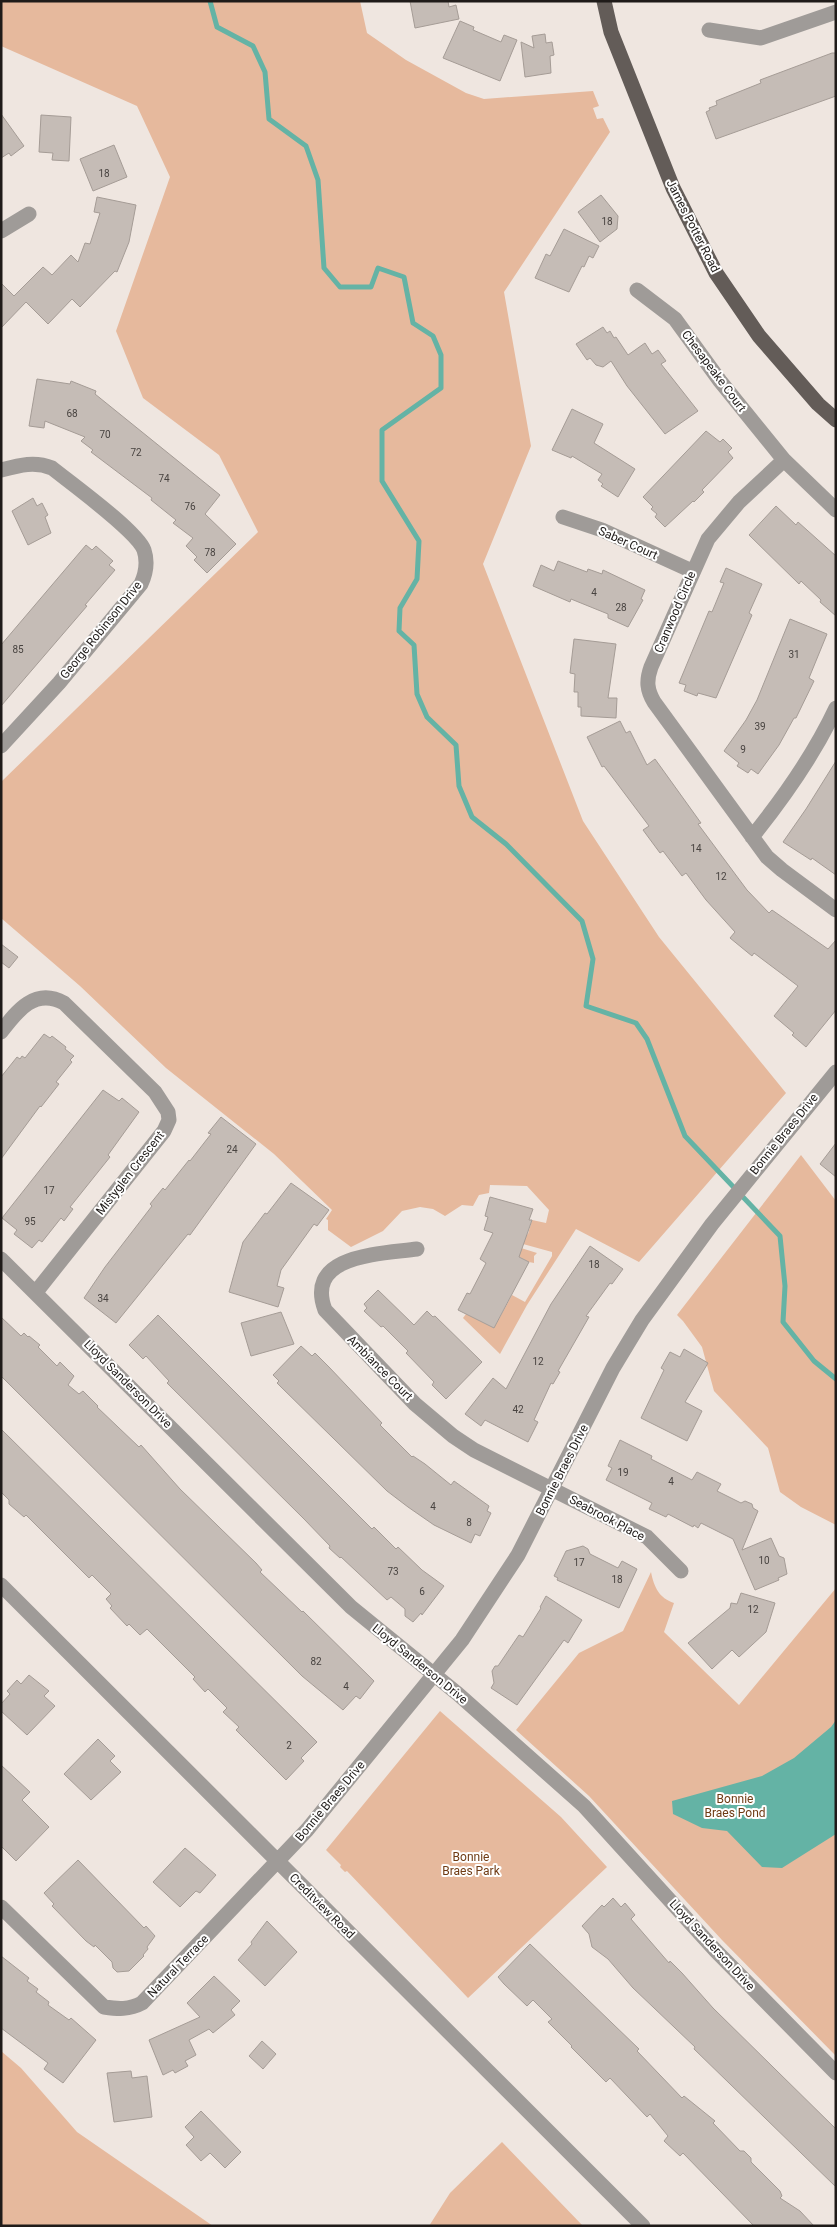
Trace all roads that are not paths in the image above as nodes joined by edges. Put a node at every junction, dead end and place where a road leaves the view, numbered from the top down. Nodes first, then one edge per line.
1 (604, 1) edge
2 (836, 12) edge
3 (709, 30) dead end
4 (29, 214) dead end
5 (1, 231) edge
6 (637, 290) dead end
7 (836, 420) edge
8 (784, 460) junction
9 (1, 470) edge
10 (836, 510) edge
11 (564, 517) dead end
12 (692, 571) junction
13 (836, 708) edge
14 (1, 746) edge
15 (752, 837) junction
16 (836, 910) edge
17 (1, 1032) edge
18 (836, 1072) edge
19 (417, 1249) dead end
20 (1, 1259) edge
21 (36, 1292) junction
22 (552, 1489) junction
23 (681, 1571) dead end
24 (1, 1586) edge
25 (434, 1675) junction
26 (277, 1862) junction
27 (1, 1907) edge
28 (836, 2073) edge
29 (643, 2226) edge

1 - 7 main road, James Potter Road
2 - 3 street
4 - 5 street
6 - 8 street, Chesapeake Court
8 - 10 street
8 - 12 street, Cranwood Circle
9 - 14 street, George Robinson Drive
11 - 12 street, Saber Court
12 - 15 street, Cranwood Circle
13 - 15 street
15 - 16 street, Cranwood Circle
17 - 21 street, Mistyglen Crescent
18 - 22 street, Bonnie Braes Drive
19 - 22 street, Ambiance Court
20 - 21 street, Lloyd Sanderson Drive
21 - 25 street, Lloyd Sanderson Drive
22 - 23 street, Seabrook Place
22 - 25 street, Bonnie Braes Drive
24 - 26 street, Creditview Road
25 - 26 street, Bonnie Braes Drive
25 - 28 street, Lloyd Sanderson Drive
26 - 27 street, Natural Terrace
26 - 29 street, Creditview Road

